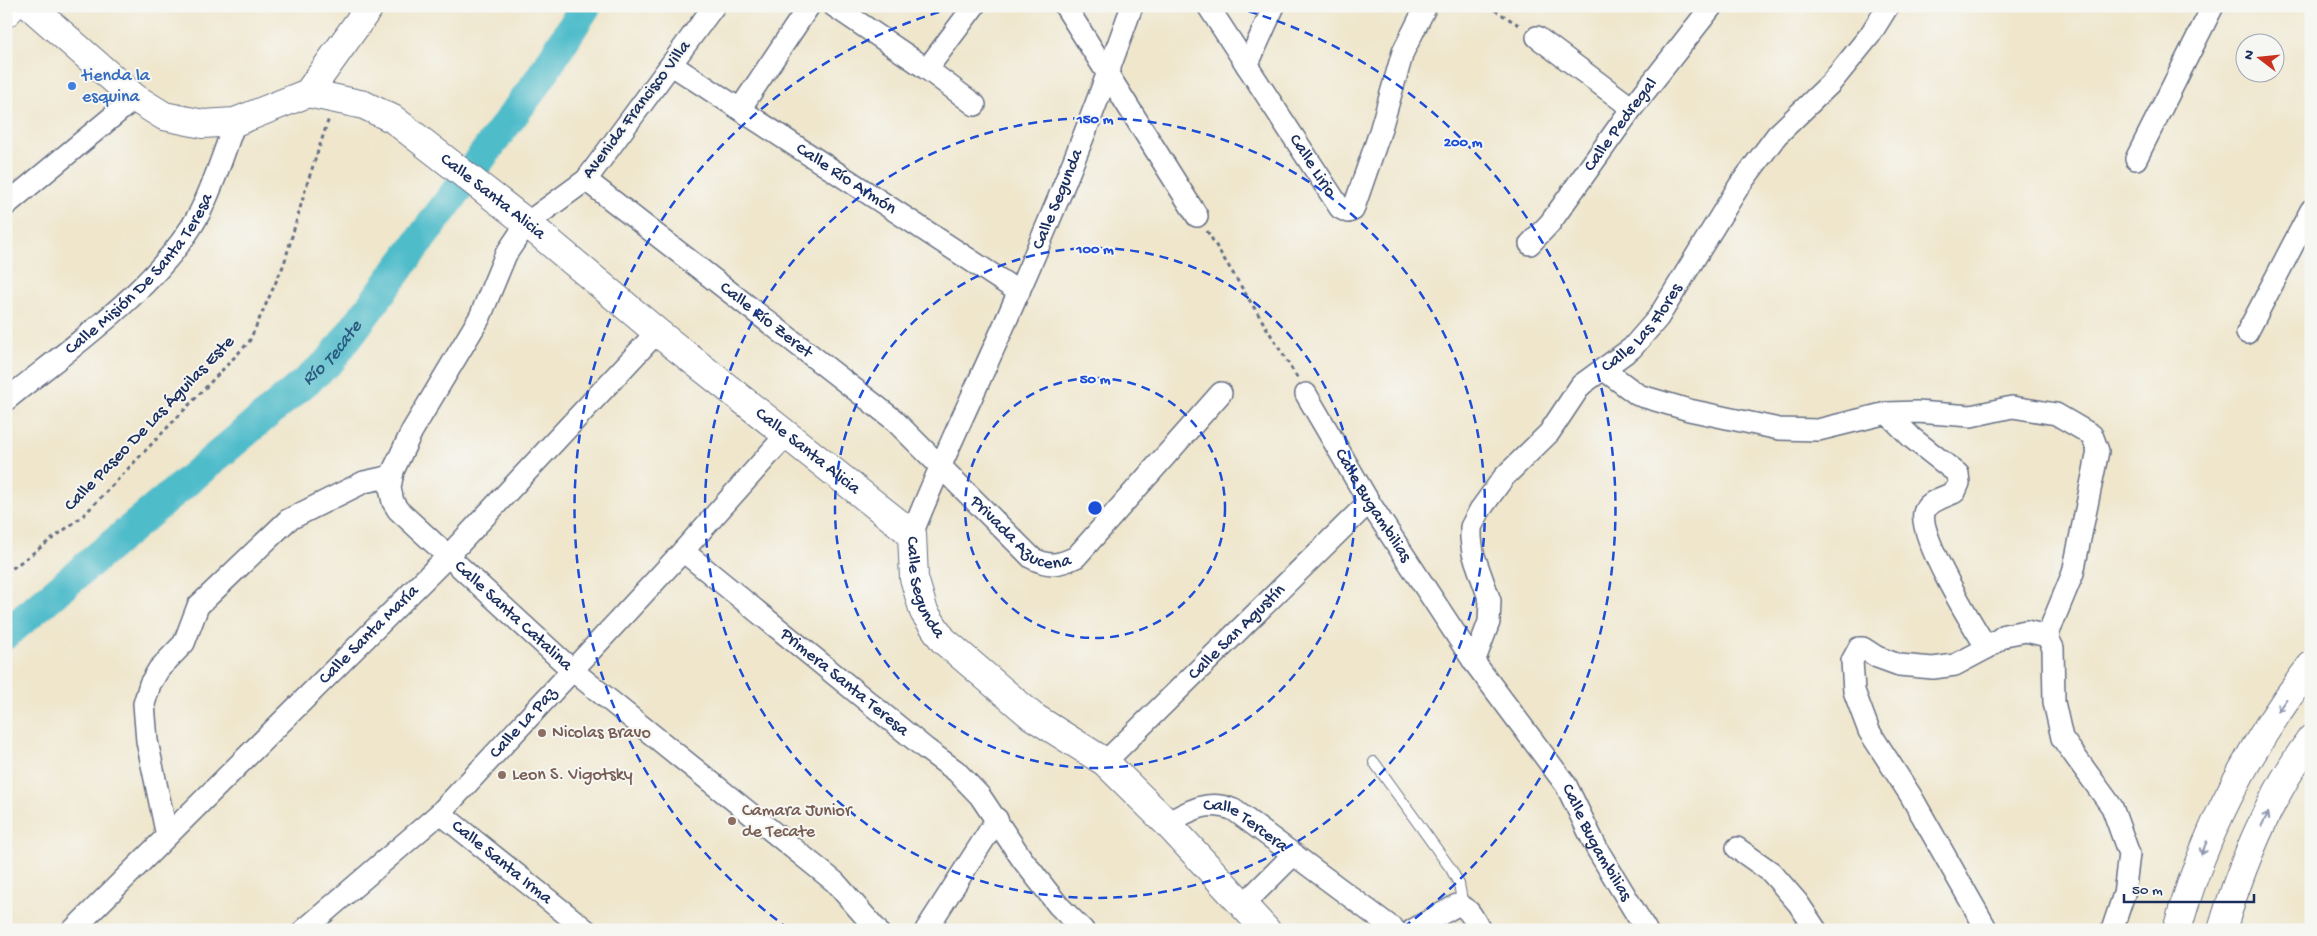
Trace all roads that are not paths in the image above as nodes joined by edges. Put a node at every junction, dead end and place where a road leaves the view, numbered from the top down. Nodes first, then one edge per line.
1 (13, 6) edge
2 (30, 6) edge
3 (370, 6) edge
4 (714, 6) edge
5 (809, 6) edge
6 (834, 6) edge
7 (974, 6) edge
8 (1065, 6) edge
9 (1132, 6) edge
10 (1208, 6) edge
11 (1274, 6) edge
12 (1426, 6) edge
13 (1712, 6) edge
14 (1888, 6) edge
15 (2213, 6) edge
16 (6, 13) edge
17 (1538, 37) road end
18 (672, 65) junction
19 (1247, 66) junction
20 (927, 69) junction
21 (1108, 76) junction
22 (308, 94) junction
23 (135, 98) junction
24 (975, 105) dead end
25 (1632, 108) junction
26 (740, 109) junction
27 (235, 122) junction
28 (2136, 159) dead end
29 (586, 180) junction
30 (6, 205) edge
31 (2311, 210) edge
32 (1197, 216) road end
33 (527, 223) junction
34 (1530, 244) dead end
35 (1019, 292) junction
36 (657, 332) junction
37 (2247, 333) dead end
38 (1603, 369) junction
39 (1221, 393) dead end
40 (1306, 394) road end
41 (6, 400) edge
42 (1887, 414) junction
43 (788, 434) junction
44 (938, 467) junction
45 (392, 476) junction
46 (1369, 502) junction
47 (912, 534) junction
48 (683, 551) junction
49 (450, 555) junction
50 (2046, 636) junction
51 (1987, 648) junction
52 (1474, 662) junction
53 (2311, 666) edge
54 (572, 670) junction
55 (2311, 738) edge
56 (1105, 762) junction
57 (1374, 762) dead end
58 (440, 813) junction
59 (997, 819) junction
60 (1167, 823) junction
61 (167, 836) junction
62 (1737, 848) dead end
63 (1294, 854) junction
64 (1242, 906) junction
65 (1463, 906) junction
66 (73, 930) edge
67 (304, 930) edge
68 (586, 930) edge
69 (877, 930) edge
70 (926, 930) edge
71 (1083, 930) edge
72 (1266, 930) edge
73 (1395, 930) edge
74 (1413, 930) edge
75 (1480, 930) edge
76 (1646, 930) edge
77 (1816, 930) edge
78 (1986, 930) edge
79 (2112, 930) edge
80 (2177, 930) edge
81 (2222, 930) edge

1 - 16 main road
2 - 23 main road, Calle Santa Alicia
3 - 22 main road
4 - 18 street, Avenida Francisco Villa
5 - 26 street
6 - 20 street
7 - 20 street
8 - 21 street
9 - 21 street
10 - 19 street, Calle Lirio
11 - 19 street
12 - 19 street, Calle Lirio
13 - 25 street, Calle Pedregal
14 - 38 street, Calle Las Flores
15 - 28 street
17 - 25 street
18 - 26 street, Calle Río Armón
18 - 29 street, Avenida Francisco Villa
20 - 24 street
21 - 32 street
21 - 35 street, Calle Segunda
22 - 27 main road, Calle Santa Alicia
22 - 33 main road, Calle Santa Alicia
23 - 27 main road, Calle Santa Alicia
23 - 30 street
25 - 34 street, Calle Pedregal
26 - 35 street, Calle Río Armón
27 - 41 street, Calle Misión De Santa Teresa
29 - 33 street, Avenida Francisco Villa
29 - 44 street, Calle Río Zeret
31 - 37 street
33 - 36 main road, Calle Santa Alicia
33 - 45 street, Calle Santa Catalina
35 - 44 street, Calle Segunda
36 - 43 main road, Calle Santa Alicia
36 - 49 street, Calle Santa María
38 - 42 street
38 - 52 street, Calle Las Flores
39 - 44 street, Privada Azucena
40 - 46 street, Calle Bugambilias
42 - 50 street
42 - 51 street
43 - 47 main road, Calle Santa Alicia
43 - 48 street, Calle La Paz
44 - 47 street, Calle Segunda
45 - 49 street, Calle Santa Catalina
45 - 61 street
46 - 52 street, Calle Bugambilias
46 - 56 street, Calle San Agustín
47 - 56 main road, Calle Segunda
48 - 54 street, Calle La Paz
48 - 59 street, Primera Santa Teresa
49 - 54 street, Calle Santa Catalina
49 - 61 street, Calle Santa María
50 - 51 street
50 - 79 street
51 - 78 street
52 - 76 street, Calle Bugambilias
53 -> 80 main road
54 - 58 street, Calle La Paz
54 - 69 street, Calle Santa Catalina
81 -> 55 main road
56 - 60 main road, Calle Segunda
57 - 65 lane
58 - 67 street, Calle La Paz
58 - 68 street, Calle Santa Irma
59 - 70 street
59 - 71 street, Primera Santa Teresa
60 - 63 street, Calle Tercera
60 - 64 main road, Calle Segunda
61 - 66 street, Calle Santa María
62 - 77 street
63 - 64 street, Calle Tercera
63 - 73 street, Calle Tercera
64 - 72 main road, Calle Segunda
65 - 74 street
65 - 75 street

